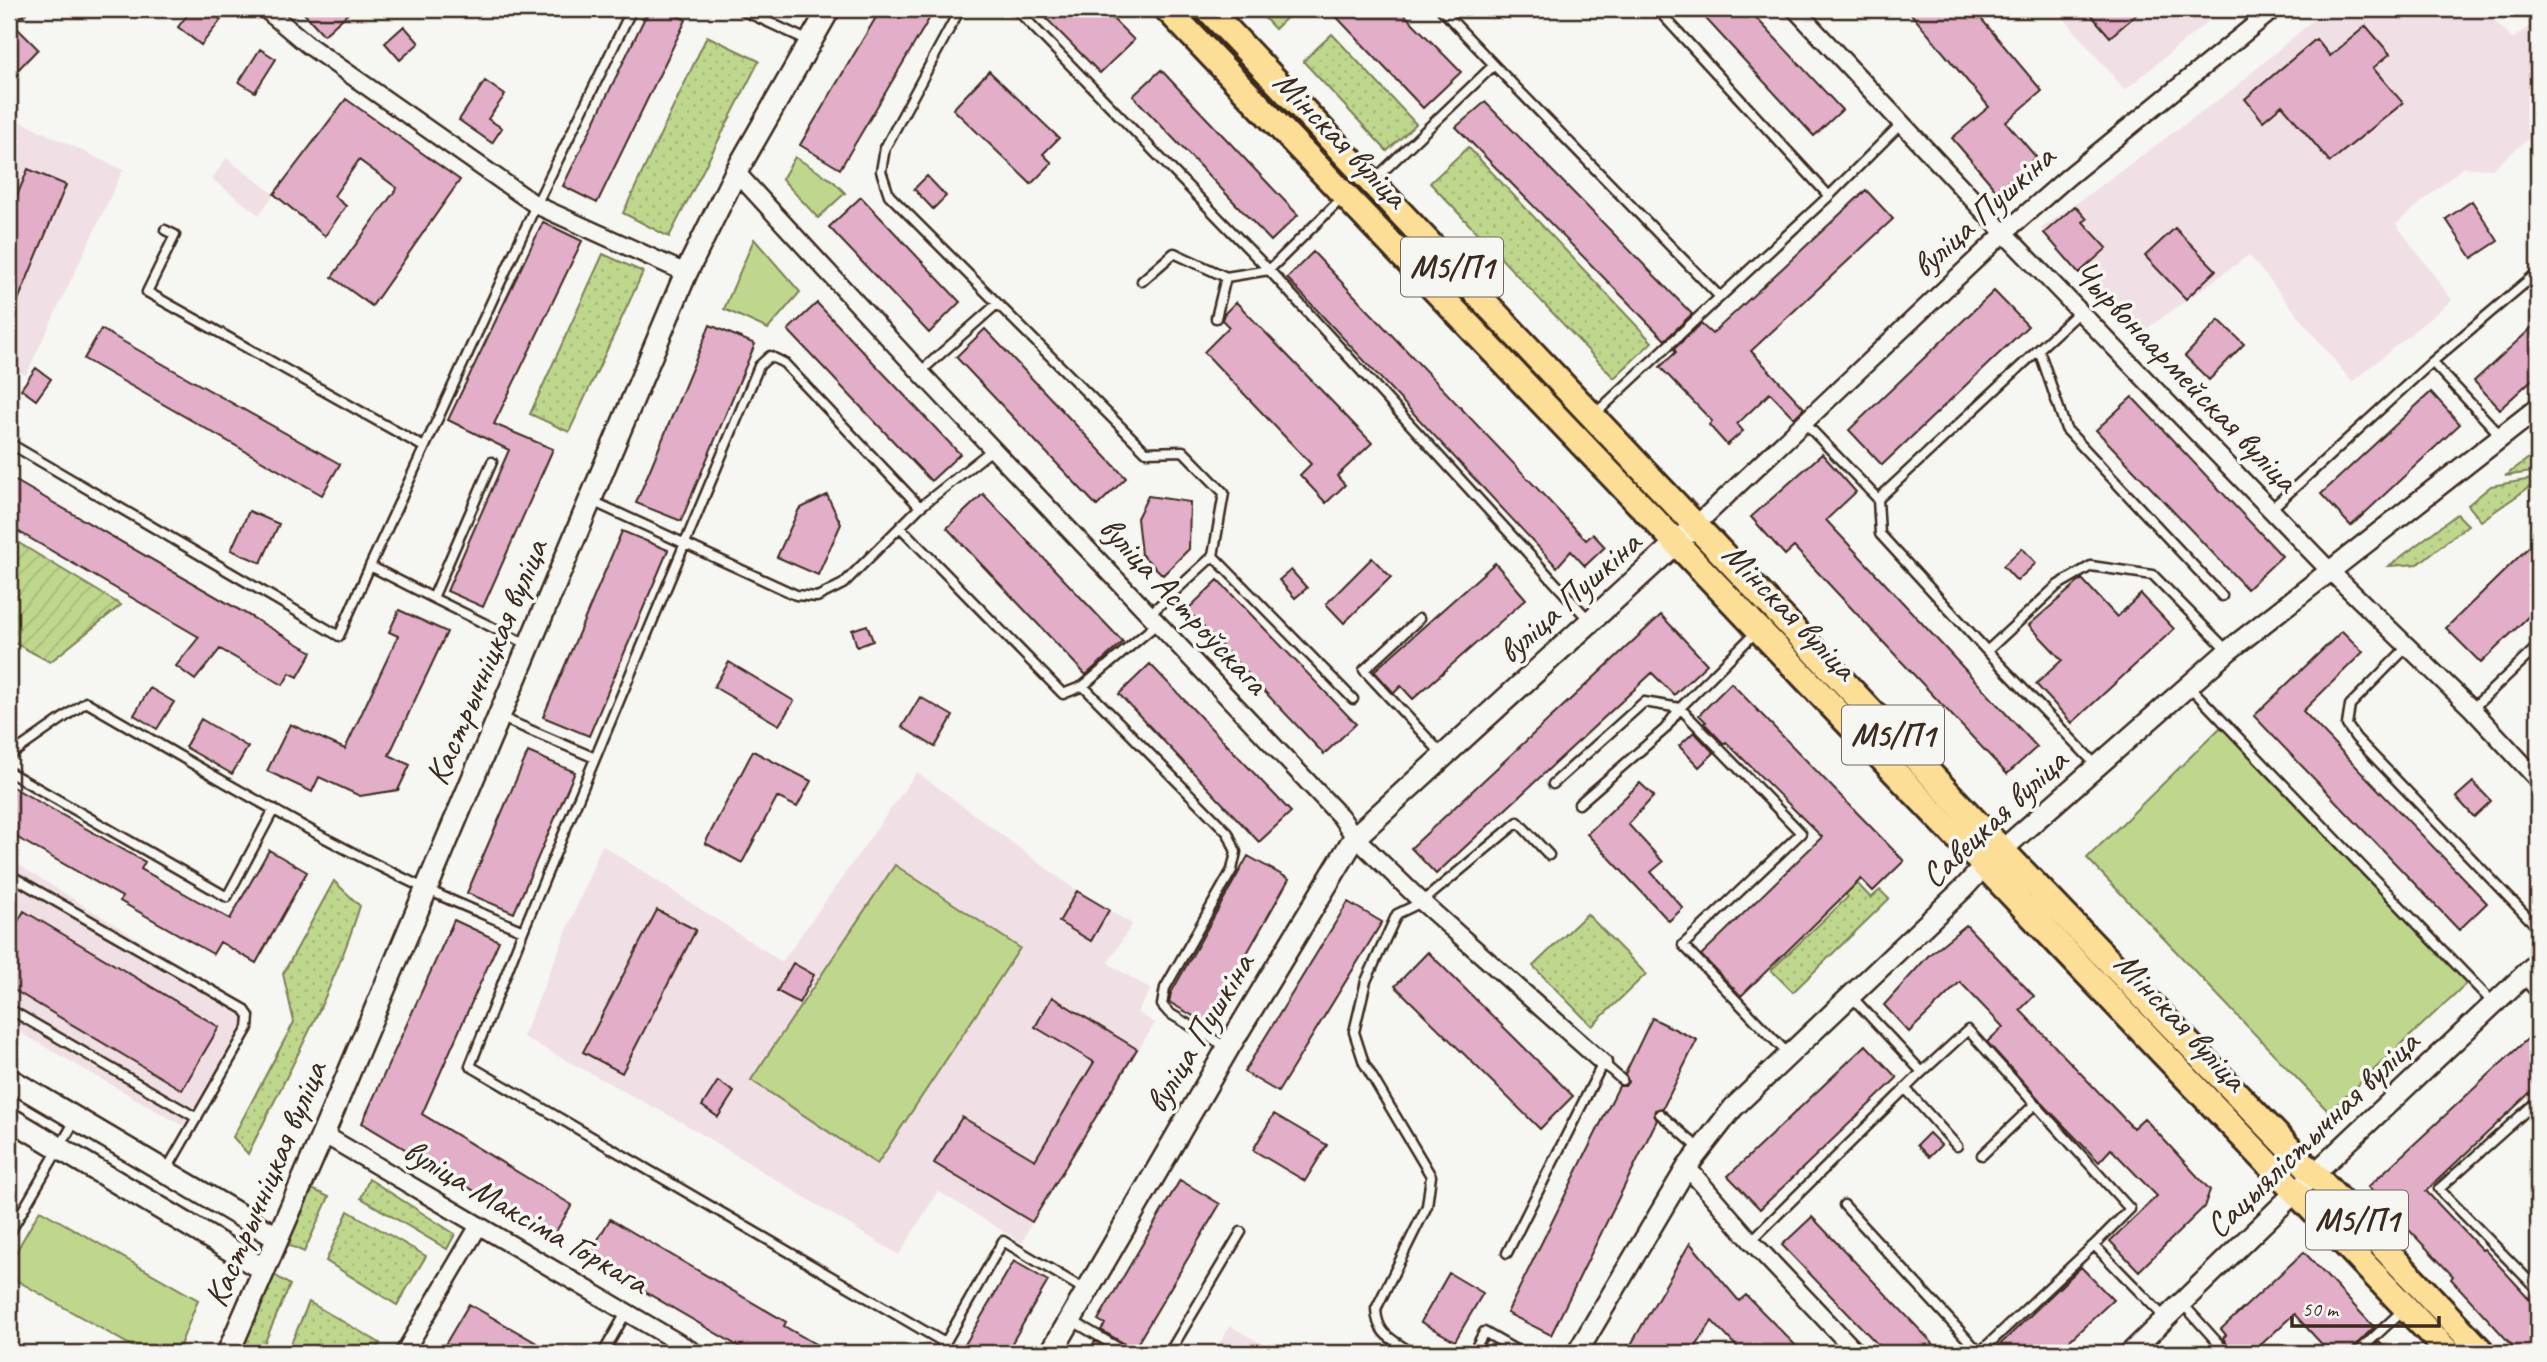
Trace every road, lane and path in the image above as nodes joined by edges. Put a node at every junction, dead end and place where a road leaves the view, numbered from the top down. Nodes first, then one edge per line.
1 (265, 9) edge
2 (632, 9) edge
3 (739, 9) edge
4 (829, 9) edge
5 (960, 9) edge
6 (1016, 9) edge
7 (1167, 9) edge
8 (1208, 9) edge
9 (1441, 9) edge
10 (1657, 9) edge
11 (1795, 9) edge
12 (2274, 9) edge
13 (810, 41) junction
14 (1494, 65) junction
15 (1901, 124) junction
16 (736, 172) junction
17 (1373, 183) junction
18 (1346, 194) junction
19 (1829, 197) junction
20 (536, 205) junction
21 (165, 230) dead end
22 (2004, 233) junction
23 (1269, 270) junction
24 (2538, 272) edge
25 (686, 273) junction
26 (1227, 277) junction
27 (1142, 281) dead end
28 (1720, 297) junction
29 (997, 304) junction
30 (2080, 311) junction
31 (1216, 318) dead end
32 (2039, 350) junction
33 (2432, 362) junction
34 (920, 372) junction
35 (2538, 408) edge
36 (1592, 416) junction
37 (1805, 423) junction
38 (2501, 436) junction
39 (9, 443) edge
40 (424, 447) junction
41 (993, 449) junction
42 (492, 462) dead end
43 (1878, 499) junction
44 (590, 500) junction
45 (920, 507) junction
46 (2272, 509) junction
47 (1695, 526) junction
48 (900, 527) junction
49 (685, 544) junction
50 (1677, 544) junction
51 (1213, 556) junction
52 (370, 566) junction
53 (2329, 570) junction
54 (2222, 596) dead end
55 (433, 598) junction
56 (1154, 618) junction
57 (1419, 619) dead end
58 (1590, 622) junction
59 (1759, 629) junction
60 (529, 645) junction
61 (2407, 646) junction
62 (2538, 646) edge
63 (1987, 651) junction
64 (2228, 651) junction
65 (1083, 686) junction
66 (2189, 686) junction
67 (1353, 699) dead end
68 (1680, 708) junction
69 (2472, 709) junction
70 (499, 716) junction
71 (9, 756) edge
72 (1444, 756) junction
73 (595, 758) junction
74 (2097, 766) junction
75 (9, 772) edge
76 (2538, 780) edge
77 (1553, 785) dead end
78 (1579, 804) dead end
79 (274, 809) junction
80 (1355, 837) junction
81 (1549, 855) dead end
82 (1993, 857) junction
83 (9, 878) edge
84 (426, 890) junction
85 (1422, 902) junction
86 (2538, 928) edge
87 (523, 931) junction
88 (2538, 962) edge
89 (2522, 978) junction
90 (2538, 995) edge
91 (1851, 996) junction
92 (2494, 1004) junction
93 (9, 1009) edge
94 (1228, 1048) junction
95 (1790, 1055) junction
96 (1602, 1063) junction
97 (1922, 1072) junction
98 (9, 1079) edge
99 (1622, 1080) dead end
100 (1905, 1088) junction
101 (2536, 1102) dead end
102 (2034, 1105) junction
103 (1660, 1114) dead end
104 (9, 1118) edge
105 (197, 1118) junction
106 (76, 1119) junction
107 (323, 1134) junction
108 (1957, 1146) dead end
109 (59, 1148) junction
110 (1701, 1149) junction
111 (1982, 1155) dead end
112 (1687, 1167) junction
113 (166, 1172) junction
114 (2314, 1174) junction
115 (2295, 1192) junction
116 (1844, 1205) dead end
117 (478, 1227) junction
118 (1241, 1232) dead end
119 (9, 1234) edge
120 (278, 1238) junction
121 (1751, 1241) junction
122 (2094, 1245) junction
123 (1507, 1253) dead end
124 (264, 1270) junction
125 (2538, 1290) edge
126 (1088, 1291) junction
127 (2182, 1303) junction
128 (2405, 1307) junction
129 (626, 1313) junction
130 (2166, 1319) junction
131 (1071, 1320) junction
132 (228, 1353) edge
133 (404, 1353) edge
134 (603, 1353) edge
135 (696, 1353) edge
136 (1051, 1353) edge
137 (1127, 1353) edge
138 (1169, 1353) edge
139 (1412, 1353) edge
140 (1473, 1353) edge
141 (1521, 1353) edge
142 (1577, 1353) edge
143 (1857, 1353) edge
144 (1980, 1353) edge
145 (2130, 1353) edge
146 (2227, 1353) edge
147 (2357, 1353) edge
148 (2449, 1353) edge
149 (2483, 1353) edge

1 - 20 street
2 - 20 lane
3 - 13 lane
4 - 13 main road, Кастрычніцкая вуліца
5 - 29 lane
6 - 23 lane
7 - 18 main road, Мінская вуліца / М5/П1
8 - 17 main road, Мінская вуліца / М5/П1
9 - 14 lane
10 - 19 lane
11 - 15 street, Чырвонаармейская вуліца
12 - 22 street, вуліца Пушкіна
13 - 16 main road, Кастрычніцкая вуліца
14 - 17 lane
14 - 28 lane
15 - 19 lane
15 - 22 street, Чырвонаармейская вуліца
16 - 25 main road, Кастрычніцкая вуліца
16 - 34 street, вуліца Астроўскага
17 - 36 main road, Мінская вуліца / М5/П1
18 - 23 lane
18 - 50 main road, Мінская вуліца / М5/П1
19 - 28 lane
20 - 25 street
20 - 40 lane
21 - 40 lane
22 - 30 street, Чырвонаармейская вуліца
22 - 37 street, вуліца Пушкіна
23 - 26 lane
23 - 58 lane
24 - 33 lane
25 - 44 main road, Кастрычніцкая вуліца
26 - 27 lane
26 - 31 lane
28 - 36 lane
29 - 34 lane
29 - 51 lane
30 - 32 lane
30 - 46 street, Чырвонаармейская вуліца
32 - 43 lane
32 - 54 lane
33 - 38 lane
33 - 46 lane
34 - 41 street, вуліца Астроўскага
35 - 38 street, Савецкая вуліца
36 - 47 main road, Мінская вуліца / М5/П1
37 - 43 lane
37 - 47 street, вуліца Пушкіна
38 - 53 street, Савецкая вуліца
39 - 52 lane
40 - 52 lane
41 - 45 lane
41 - 56 street, вуліца Астроўскага
42 - 55 lane
43 - 63 lane
44 - 49 lane
44 - 60 main road, Кастрычніцкая вуліца
45 - 48 lane
45 - 49 lane
46 - 53 street, Чырвонаармейская вуліца
47 - 50 main road, вуліца Пушкіна
47 - 82 main road, Мінская вуліца / М5/П1
48 - 49 lane
48 - 65 lane
49 - 73 lane
50 - 58 main road, вуліца Пушкіна
50 - 59 main road, Мінская вуліца / М5/П1
51 - 56 lane
51 - 67 lane
52 - 55 lane
53 - 61 street, Чырвонаармейская вуліца
53 - 64 street, Савецкая вуліца
55 - 60 lane
56 - 65 lane
56 - 80 street, вуліца Астроўскага
57 - 72 lane
58 - 72 main road, вуліца Пушкіна
59 - 68 lane
59 - 82 main road, Мінская вуліца / М5/П1
60 - 70 main road, Кастрычніцкая вуліца
61 - 69 street, Чырвонаармейская вуліца
61 - 86 lane
62 - 69 lane
63 - 64 lane
63 - 74 lane
64 - 66 street, Савецкая вуліца
65 - 94 lane
66 - 74 street, Савецкая вуліца
66 - 92 lane
68 - 77 lane
68 - 78 lane
68 - 95 lane
69 - 76 street, Чырвонаармейская вуліца
70 - 73 lane
70 - 84 main road, Кастрычніцкая вуліца
71 - 79 lane
72 - 80 main road, вуліца Пушкіна
73 - 87 lane
74 - 82 street, Савецкая вуліца
75 - 79 lane
79 - 84 lane
80 - 85 street, вуліца Астроўскага
80 - 94 main road, вуліца Пушкіна
81 - 85 lane
82 - 91 street, Савецкая вуліца
82 - 114 main road, Мінская вуліца / М5/П1
82 - 115 main road, Мінская вуліца / М5/П1
83 - 105 lane
84 - 87 lane
84 - 107 main road, Кастрычніцкая вуліца
85 - 96 street, вуліца Астроўскага
85 - 139 lane
87 - 126 lane
88 - 89 street, Сацыялістычная вуліца
89 - 90 lane
89 - 92 street, Сацыялістычная вуліца
91 - 95 street, Савецкая вуліца
91 - 97 lane
92 - 114 street, Сацыялістычная вуліца
93 - 105 lane
94 - 126 main road, вуліца Пушкіна
95 - 110 street, Савецкая вуліца
96 - 99 lane
96 - 123 lane
97 - 100 lane
97 - 102 lane
98 - 106 main road
100 - 108 lane
100 - 121 lane
101 - 125 lane
102 - 111 lane
102 - 122 lane
103 - 110 lane
104 - 109 main road
105 - 113 lane
106 - 109 lane
106 - 113 main road
107 - 117 street, вуліца Максіма Горкага
107 - 120 main road, Кастрычніцкая вуліца
109 - 119 lane
109 - 124 main road
110 - 112 street, Савецкая вуліца
112 - 121 street
112 - 142 street, Савецкая вуліца
113 - 120 main road
114 - 115 street, Сацыялістычная вуліца
114 - 149 main road, Мінская вуліца / М5/П1
115 - 127 street, Сацыялістычная вуліца
115 - 128 main road, Мінская вуліца / М5/П1
116 - 144 lane
117 - 129 street, вуліца Максіма Горкага
117 - 133 street
118 - 138 lane
120 - 124 main road, Кастрычніцкая вуліца
121 - 143 street
122 - 130 lane
122 - 144 lane
124 - 132 main road, Кастрычніцкая вуліца
126 - 131 main road, вуліца Пушкіна
127 - 130 street, Сацыялістычная вуліца
127 - 146 lane
128 - 147 lane
128 - 148 main road, Мінская вуліца / М5/П1
129 - 134 lane
129 - 135 street, вуліца Максіма Горкага
130 - 145 street, Сацыялістычная вуліца
131 - 136 main road, вуліца Пушкіна
131 - 137 lane
140 - 141 lane

